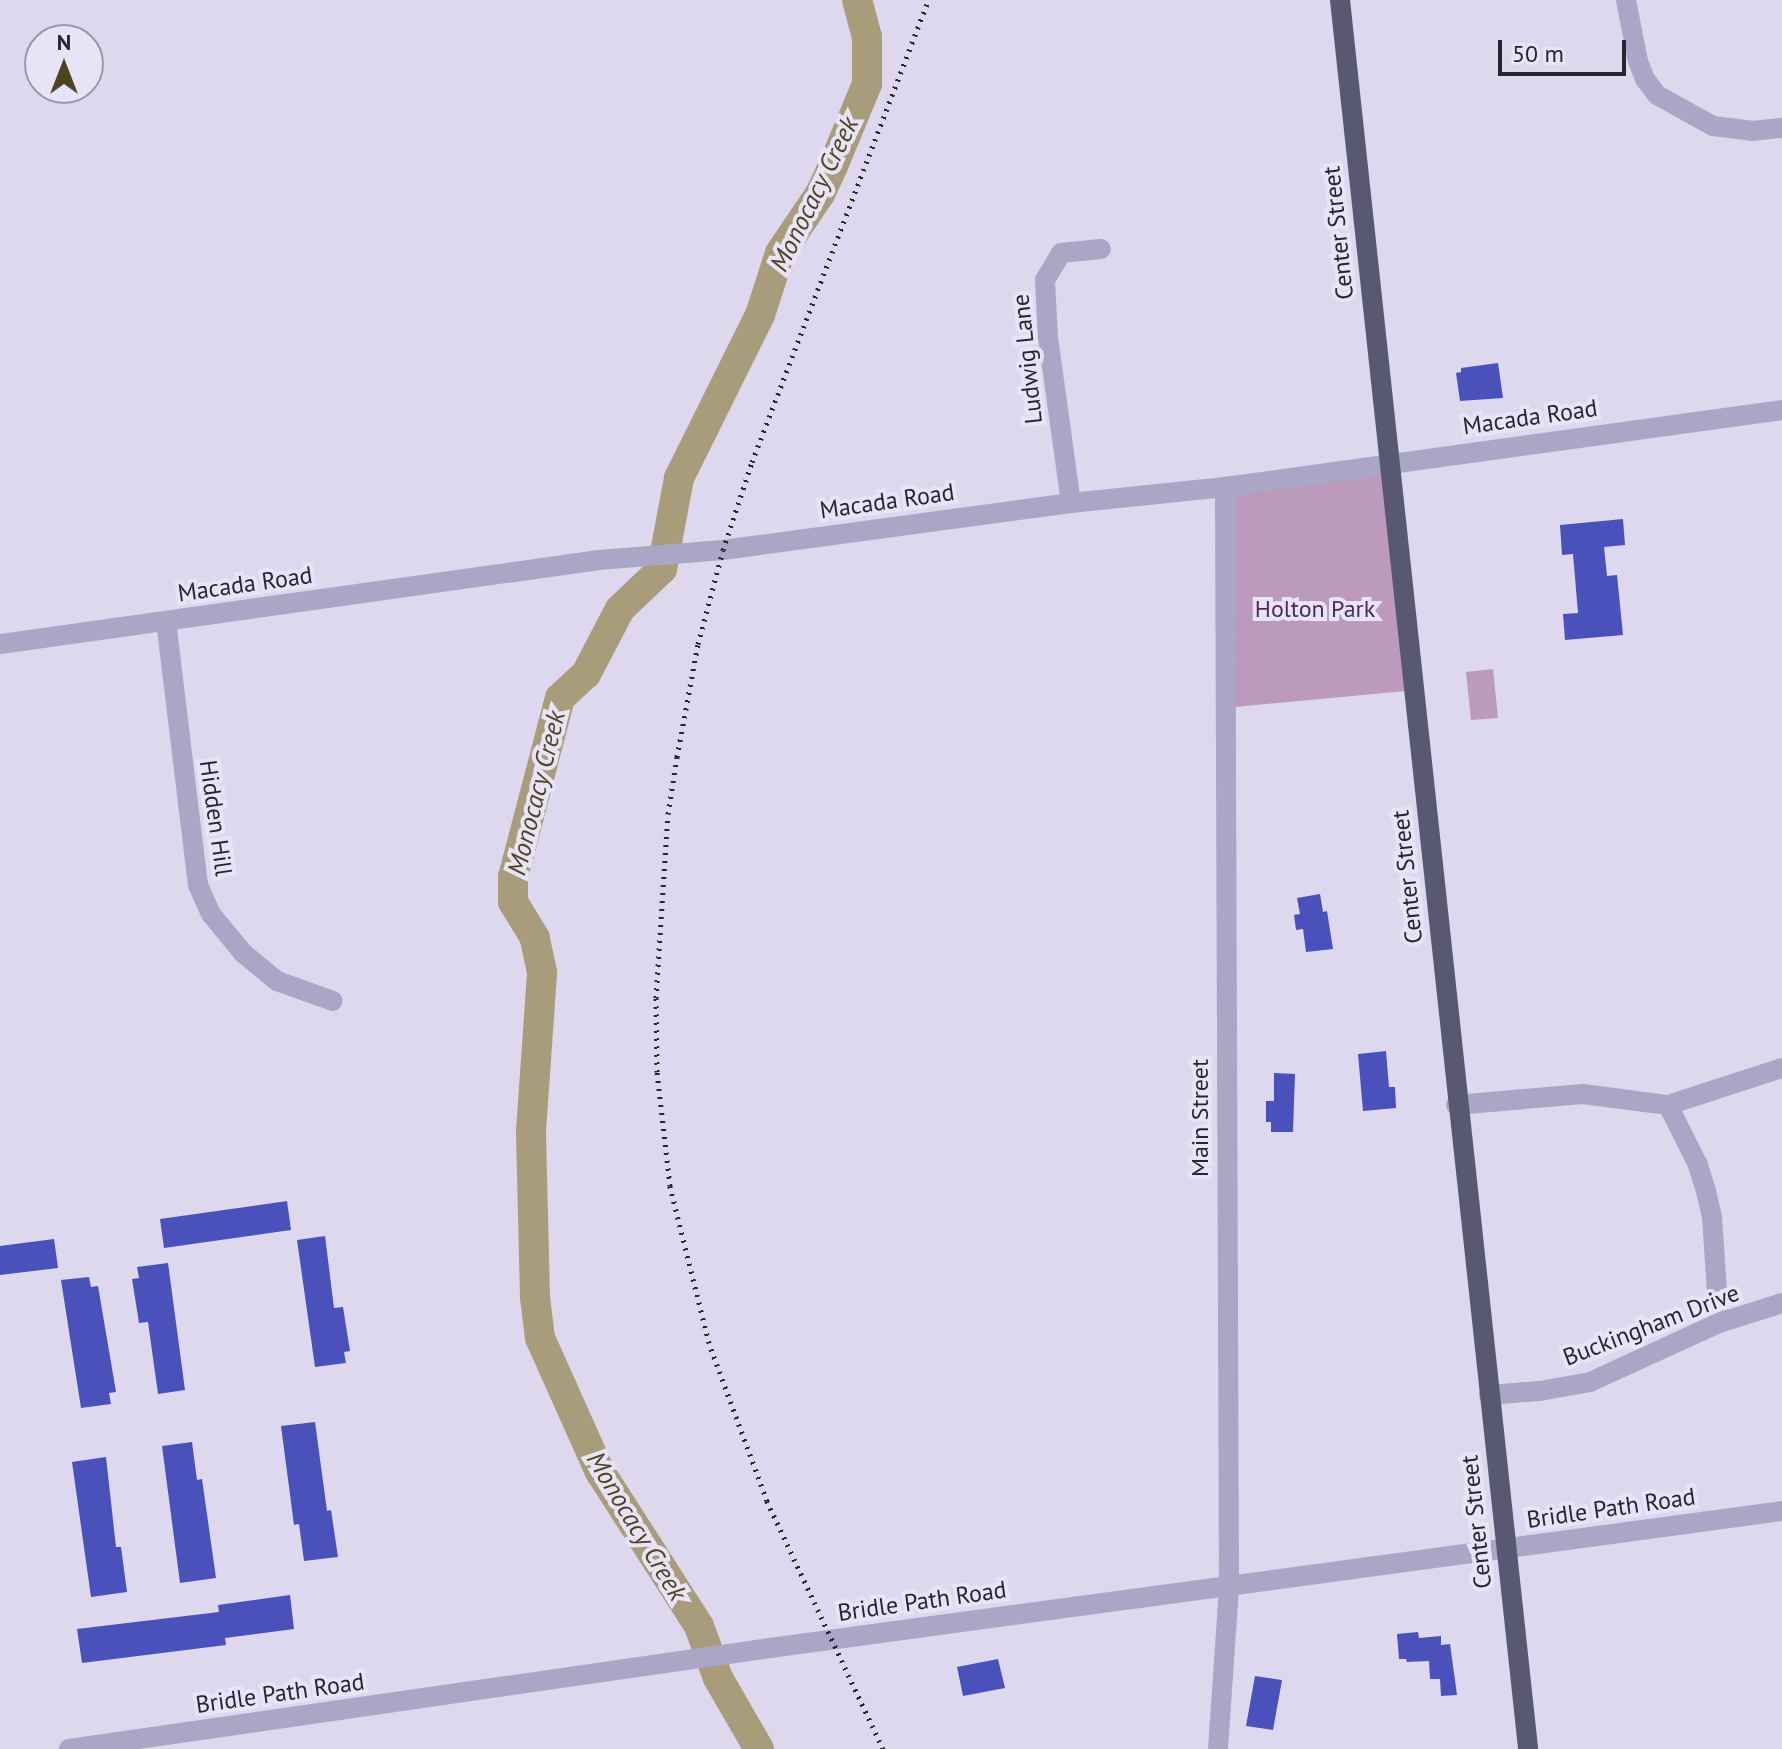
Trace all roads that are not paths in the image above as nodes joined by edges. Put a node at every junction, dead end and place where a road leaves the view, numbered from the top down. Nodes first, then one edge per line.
1 (1340, 0) edge
2 (1626, 0) edge
3 (1782, 128) edge
4 (1101, 249) dead end
5 (1782, 410) edge
6 (1389, 462) junction
7 (1225, 487) junction
8 (1071, 503) junction
9 (166, 621) junction
10 (0, 644) edge
11 (333, 1001) dead end
12 (1782, 1068) edge
13 (1456, 1105) junction
14 (1668, 1105) junction
15 (1782, 1303) edge
16 (1719, 1323) junction
17 (1489, 1395) junction
18 (1782, 1511) edge
19 (1505, 1549) junction
20 (1229, 1586) junction
21 (69, 1749) edge
22 (1218, 1749) edge
23 (1528, 1749) edge

1 - 6 main road, Center Street
2 - 3 street
4 - 8 street, Ludwig Lane
5 - 6 street, Macada Road
6 - 7 street, Macada Road
6 - 13 main road, Center Street
7 - 8 street, Macada Road
7 - 20 street, Main Street
8 - 9 street, Macada Road
9 - 10 street, Macada Road
9 - 11 street, Hidden Hill
12 - 14 street
13 - 14 street
13 - 17 main road, Center Street
14 - 16 street
15 - 16 street, Buckingham Drive
16 - 17 street, Buckingham Drive
17 - 19 main road, Center Street
18 - 19 street, Bridle Path Road
19 - 20 street, Bridle Path Road
19 - 23 main road, Center Street
20 - 21 street, Bridle Path Road
20 - 22 street, Main Street

